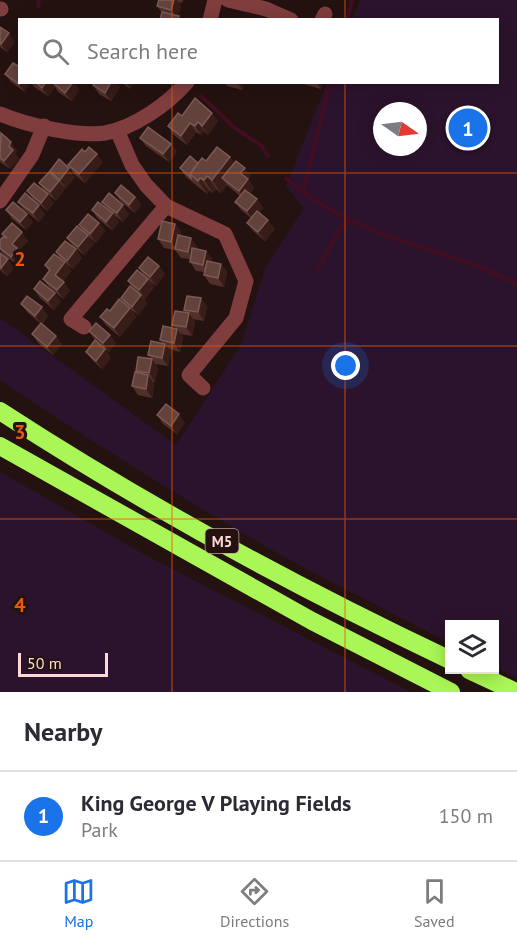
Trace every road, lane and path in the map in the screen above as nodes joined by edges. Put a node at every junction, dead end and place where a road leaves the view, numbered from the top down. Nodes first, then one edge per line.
1 (215, 0) edge
2 (228, 0) edge
3 (210, 18) edge
4 (286, 18) edge
5 (185, 84) edge
6 (0, 114) edge
7 (44, 126) junction
8 (117, 130) junction
9 (0, 201) edge
10 (166, 206) junction
11 (84, 327) dead end
12 (202, 388) dead end
13 (0, 409) edge
14 (2, 447) edge
15 (445, 657) edge
16 (479, 674) edge
17 (451, 692) edge
18 (516, 692) edge

1 - 3 street
2 - 4 street
5 - 8 street
6 - 7 street
7 - 8 street
7 - 9 street
8 - 10 street
10 - 11 street
10 - 12 street
13 - 15 highway, M5
14 - 17 highway, M5
16 - 18 highway

